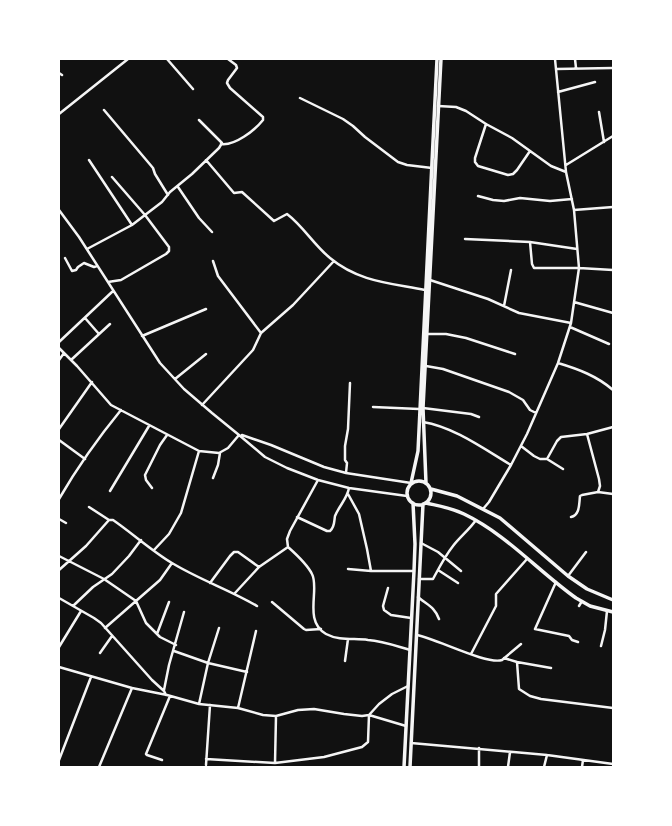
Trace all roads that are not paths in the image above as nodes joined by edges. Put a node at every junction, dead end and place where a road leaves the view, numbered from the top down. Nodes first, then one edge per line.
1 (128, 59) edge
2 (167, 59) edge
3 (228, 59) edge
4 (437, 59) edge
5 (441, 59) edge
6 (555, 59) edge
7 (575, 59) edge
8 (576, 68) junction
9 (613, 68) edge
10 (556, 69) junction
11 (59, 73) edge
12 (62, 75) dead end
13 (595, 82) dead end
14 (193, 89) dead end
15 (558, 92) junction
16 (300, 98) dead end
17 (438, 106) junction
18 (104, 110) dead end
19 (599, 112) dead end
20 (59, 114) edge
21 (199, 120) dead end
22 (486, 124) junction
23 (613, 136) edge
24 (604, 142) junction
25 (222, 144) junction
26 (530, 151) junction
27 (90, 160) dead end
28 (206, 160) junction
29 (566, 165) junction
30 (432, 168) junction
31 (566, 172) junction
32 (112, 177) dead end
33 (178, 187) junction
34 (168, 195) junction
35 (478, 196) dead end
36 (572, 199) junction
37 (613, 207) edge
38 (59, 210) edge
39 (574, 210) junction
40 (145, 215) junction
41 (132, 225) junction
42 (212, 232) dead end
43 (465, 238) dead end
44 (530, 242) junction
45 (87, 249) junction
46 (577, 249) junction
47 (65, 258) dead end
48 (213, 261) dead end
49 (334, 261) junction
50 (97, 266) junction
51 (579, 268) junction
52 (511, 270) dead end
53 (613, 270) edge
54 (430, 280) junction
55 (108, 282) junction
56 (425, 290) junction
57 (113, 291) junction
58 (574, 302) junction
59 (504, 306) junction
60 (206, 309) dead end
61 (613, 313) edge
62 (84, 318) junction
63 (572, 323) junction
64 (110, 324) dead end
65 (570, 327) junction
66 (261, 333) junction
67 (99, 334) junction
68 (428, 334) junction
69 (142, 336) junction
70 (59, 342) edge
71 (609, 344) dead end
72 (59, 348) edge
73 (64, 353) junction
74 (206, 354) dead end
75 (515, 354) dead end
76 (59, 360) edge
77 (72, 360) junction
78 (558, 363) junction
79 (426, 366) junction
80 (175, 379) junction
81 (92, 382) junction
82 (350, 383) dead end
83 (613, 390) edge
84 (202, 405) junction
85 (373, 407) dead end
86 (421, 408) junction
87 (121, 410) junction
88 (536, 413) junction
89 (479, 417) dead end
90 (423, 422) junction
91 (149, 426) junction
92 (613, 427) edge
93 (59, 429) edge
94 (587, 434) junction
95 (167, 435) junction
96 (239, 435) junction
97 (59, 440) edge
98 (521, 446) junction
99 (199, 451) junction
100 (220, 453) junction
101 (85, 459) junction
102 (547, 459) junction
103 (511, 465) junction
104 (563, 469) dead end
105 (346, 473) junction
106 (213, 478) dead end
107 (318, 480) junction
108 (411, 483) junction
109 (426, 483) junction
110 (152, 488) dead end
111 (349, 488) junction
112 (431, 489) junction
113 (110, 492) dead end
114 (598, 492) junction
115 (348, 494) junction
116 (613, 494) edge
117 (407, 496) junction
118 (59, 499) edge
119 (413, 503) junction
120 (425, 504) junction
121 (89, 506) dead end
122 (482, 509) junction
123 (297, 517) junction
124 (571, 517) dead end
125 (59, 519) edge
126 (110, 520) junction
127 (476, 520) junction
128 (66, 523) dead end
129 (141, 540) junction
130 (420, 543) junction
131 (288, 547) junction
132 (154, 550) junction
133 (586, 552) dead end
134 (59, 556) edge
135 (445, 557) junction
136 (527, 559) junction
137 (69, 562) junction
138 (172, 563) junction
139 (259, 567) junction
140 (348, 569) dead end
141 (59, 570) edge
142 (438, 570) junction
143 (371, 571) junction
144 (414, 571) junction
145 (461, 571) dead end
146 (568, 576) junction
147 (104, 579) junction
148 (419, 579) junction
149 (556, 582) junction
150 (210, 583) junction
151 (458, 583) dead end
152 (388, 588) dead end
153 (235, 593) junction
154 (418, 597) junction
155 (59, 598) edge
156 (613, 600) edge
157 (136, 601) junction
158 (582, 601) junction
159 (169, 602) dead end
160 (272, 602) dead end
161 (73, 606) junction
162 (257, 606) dead end
163 (579, 606) dead end
164 (81, 610) junction
165 (607, 611) junction
166 (184, 612) dead end
167 (613, 612) edge
168 (412, 618) junction
169 (439, 619) dead end
170 (105, 628) junction
171 (219, 628) dead end
172 (320, 630) junction
173 (256, 631) dead end
174 (157, 634) junction
175 (417, 635) junction
176 (112, 636) junction
177 (348, 639) junction
178 (578, 642) dead end
179 (176, 644) junction
180 (521, 644) dead end
181 (601, 646) dead end
182 (59, 647) edge
183 (410, 650) junction
184 (174, 651) junction
185 (100, 653) dead end
186 (471, 654) junction
187 (504, 658) junction
188 (344, 661) dead end
189 (518, 662) junction
190 (208, 663) junction
191 (59, 667) edge
192 (550, 668) dead end
193 (247, 672) junction
194 (91, 677) junction
195 (408, 686) junction
196 (132, 688) junction
197 (164, 691) junction
198 (168, 696) junction
199 (198, 704) junction
200 (210, 705) junction
201 (238, 708) junction
202 (613, 708) edge
203 (369, 715) junction
204 (276, 716) junction
205 (406, 726) junction
206 (411, 743) junction
207 (478, 748) junction
208 (510, 752) junction
209 (547, 755) junction
210 (206, 759) junction
211 (583, 759) junction
212 (59, 760) edge
213 (162, 760) dead end
214 (274, 763) junction
215 (613, 764) edge
216 (206, 765) dead end
217 (99, 767) edge
218 (404, 767) edge
219 (410, 767) edge
220 (479, 767) edge
221 (508, 767) edge
222 (544, 767) edge
223 (582, 767) edge

1 - 20 street
2 - 14 street
3 - 25 street
4 - 30 main road
5 - 17 main road
6 - 10 street
7 - 8 street
8 - 9 street
8 - 10 street
10 - 15 street
11 - 12 street
13 - 15 street
15 - 29 street
16 - 30 street
17 - 22 street
17 - 54 main road
18 - 34 street
19 - 24 street
21 - 25 street
22 - 26 street
22 - 26 street
23 - 24 street
24 - 29 street
25 - 28 street
26 - 31 street
27 - 41 street
28 - 33 street
28 - 49 street
29 - 31 street
30 - 56 main road
31 - 36 street
32 - 40 street
33 - 34 street
33 - 42 street
34 - 40 street
35 - 36 street
36 - 39 street
37 - 39 street
38 - 45 street
39 - 46 street
40 - 41 street
40 - 55 street
41 - 45 street
43 - 44 street
44 - 46 street
44 - 51 street
45 - 50 street
46 - 51 street
47 - 50 street
48 - 66 street
49 - 56 street
49 - 66 street
50 - 55 street
51 - 53 street
51 - 58 street
52 - 59 street
54 - 59 street
54 - 68 main road
55 - 57 street
56 - 86 main road
57 - 62 street
57 - 69 street
58 - 61 street
58 - 63 street
59 - 63 street
60 - 69 street
62 - 67 street
62 - 70 street
63 - 65 street
64 - 67 street
65 - 71 street
65 - 78 street
66 - 84 street
67 - 77 street
68 - 75 street
68 - 79 main road
69 - 80 street
72 - 73 street
73 - 76 street
73 - 77 street
74 - 80 street
77 - 81 street
78 - 83 street
78 - 88 street
79 - 86 main road
79 - 88 street
80 - 84 street
81 - 87 street
81 - 93 street
82 - 105 street
84 - 96 street
85 - 86 street
86 - 89 street
86 - 90 main road
86 - 108 main road
87 - 91 street
87 - 101 street
88 - 98 street
90 - 103 street
90 - 109 main road
91 - 95 street
91 - 113 street
92 - 94 street
94 - 102 street
94 - 114 street
95 - 99 street
95 - 110 street
96 - 100 street
96 - 105 street
96 - 107 street
97 - 101 street
98 - 102 street
98 - 103 street
99 - 100 street
99 - 132 street
100 - 106 street
101 - 118 street
102 - 104 street
103 - 122 street
105 - 108 street
107 - 111 street
107 - 123 street
108 - 109 main road
108 - 117 main road
109 - 112 main road
111 - 115 street
111 - 117 street
112 - 120 main road
112 - 122 main road
114 - 116 street
114 - 124 street
115 - 123 street
115 - 143 street
117 - 119 main road
119 - 120 main road
119 - 144 main road
120 - 127 main road
120 - 130 main road
121 - 126 street
122 - 146 main road
123 - 131 street
125 - 128 street
126 - 129 street
126 - 137 street
127 - 135 street
127 - 136 main road
129 - 132 street
129 - 147 street
130 - 135 street
130 - 148 main road
131 - 139 street
131 - 172 street
132 - 138 street
133 - 146 street
134 - 137 street
135 - 142 street
135 - 145 street
136 - 149 main road
136 - 186 street
137 - 141 street
137 - 147 street
138 - 150 street
138 - 157 street
139 - 150 street
139 - 153 street
140 - 143 street
142 - 148 street
142 - 151 street
143 - 144 street
144 - 168 main road
146 - 156 main road
147 - 157 street
147 - 161 street
148 - 154 main road
149 - 158 main road
149 - 178 street
150 - 153 street
152 - 168 street
153 - 162 street
154 - 169 street
154 - 175 main road
155 - 161 street
157 - 170 street
157 - 174 street
158 - 163 street
158 - 165 main road
159 - 174 street
160 - 172 street
161 - 164 street
164 - 170 street
164 - 182 street
165 - 167 main road
165 - 181 street
166 - 179 street
168 - 183 main road
170 - 176 street
171 - 190 street
172 - 177 street
173 - 193 street
174 - 179 street
175 - 186 street
175 - 206 main road
176 - 185 street
176 - 197 street
177 - 183 street
177 - 188 street
179 - 184 street
180 - 187 street
183 - 195 main road
184 - 190 street
184 - 197 street
186 - 187 street
187 - 189 street
189 - 192 street
189 - 202 street
190 - 193 street
190 - 199 street
191 - 194 street
193 - 201 street
194 - 196 street
194 - 212 street
195 - 203 street
195 - 205 main road
196 - 198 street
196 - 217 street
197 - 198 street
198 - 199 street
198 - 213 street
199 - 200 street
200 - 201 street
200 - 210 street
201 - 204 street
203 - 204 street
203 - 205 street
203 - 214 street
204 - 214 street
205 - 218 main road
206 - 207 street
206 - 219 main road
207 - 208 street
207 - 220 street
208 - 209 street
208 - 221 street
209 - 211 street
209 - 222 street
210 - 214 street
210 - 216 street
211 - 215 street
211 - 223 street

